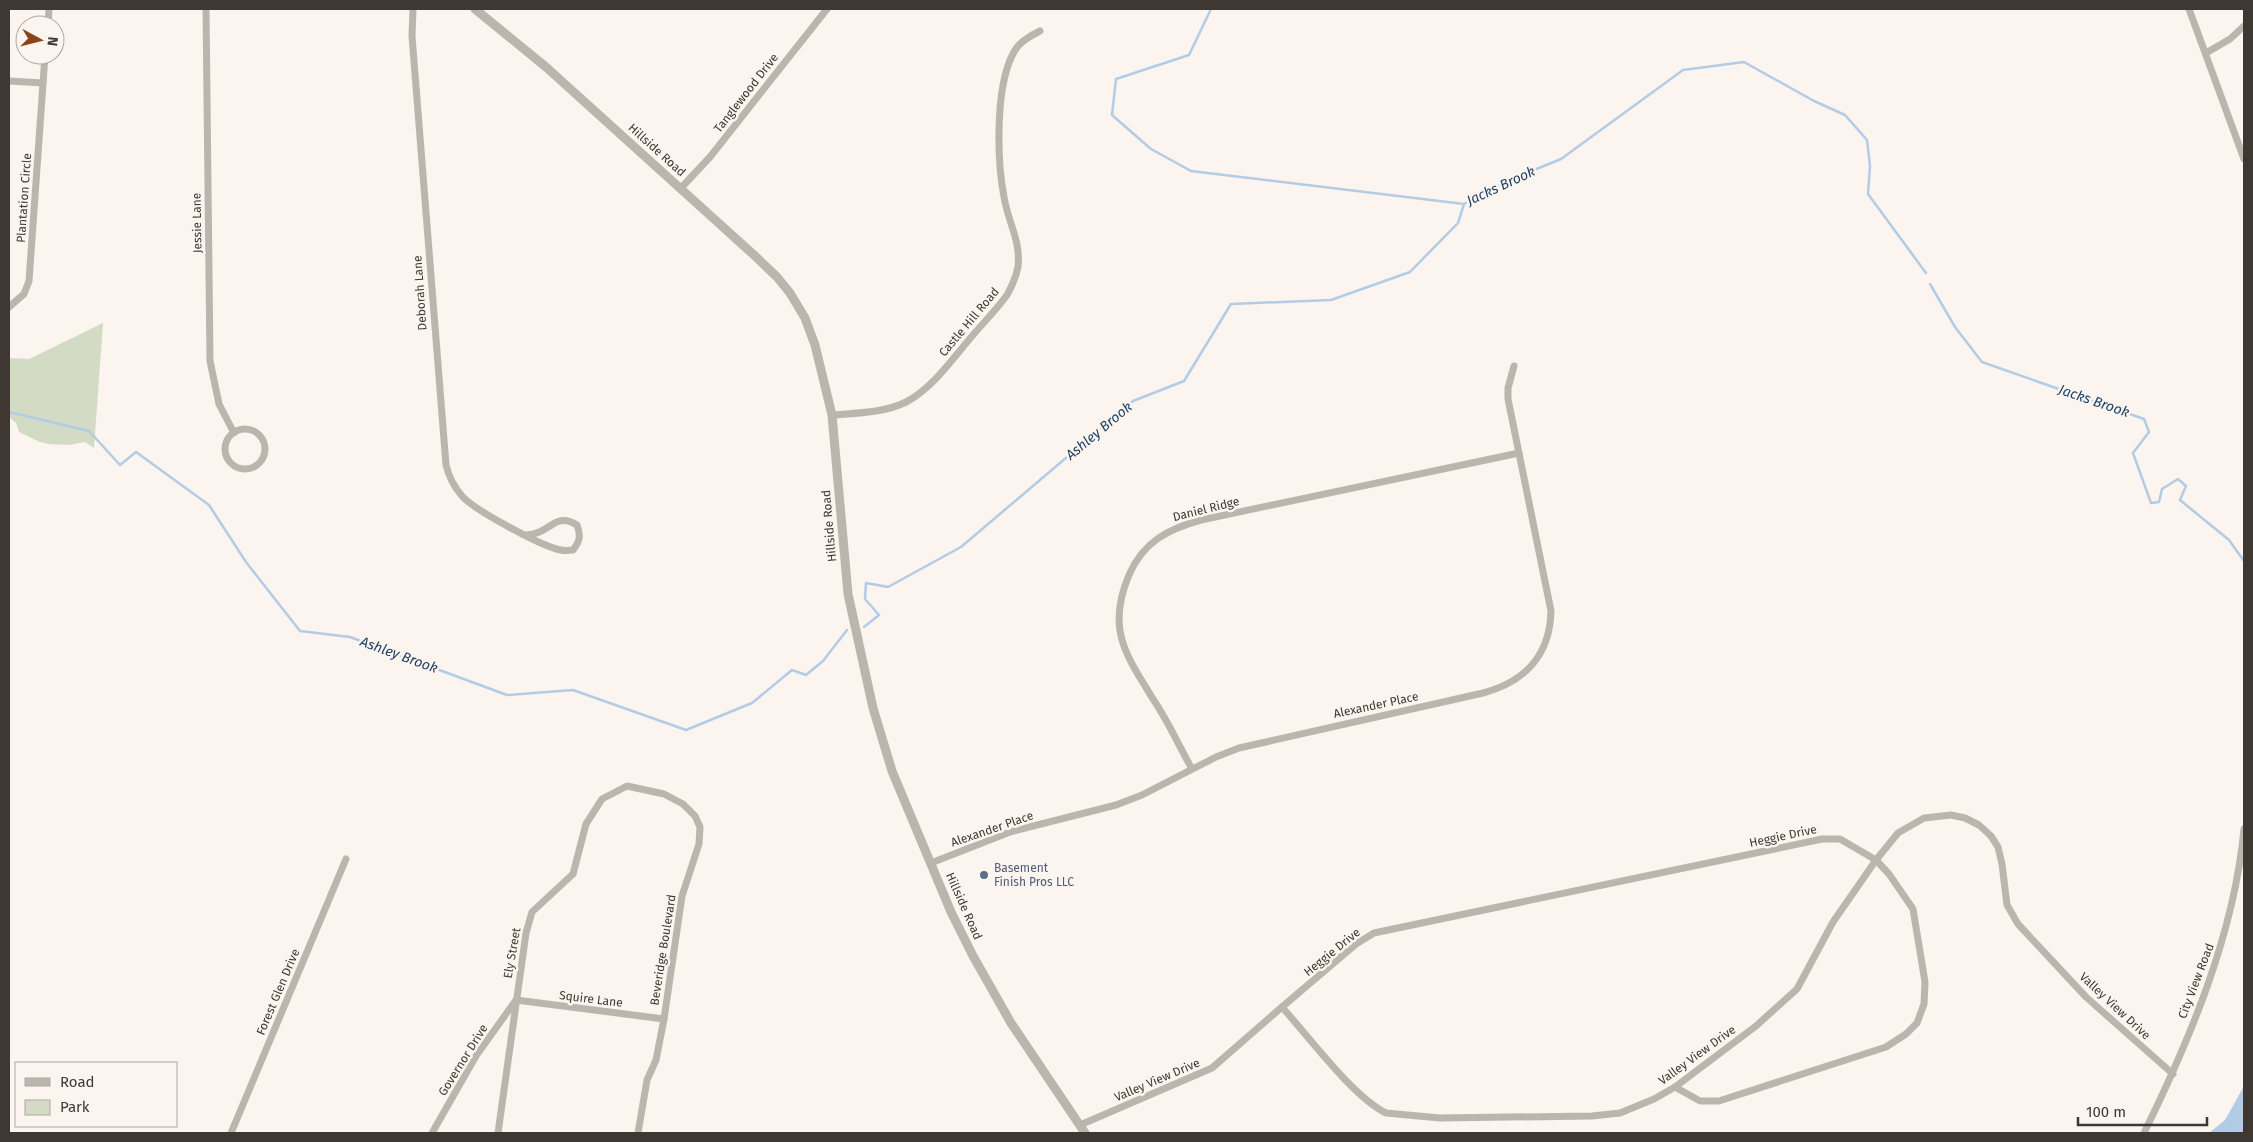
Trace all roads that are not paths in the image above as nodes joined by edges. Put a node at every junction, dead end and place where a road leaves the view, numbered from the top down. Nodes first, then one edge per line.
1 (206, 9) edge
2 (413, 9) edge
3 (476, 9) edge
4 (827, 9) edge
5 (2189, 9) edge
6 (2244, 26) edge
7 (1040, 31) dead end
8 (2206, 53) junction
9 (45, 65) edge
10 (9, 81) edge
11 (44, 83) junction
12 (2244, 159) edge
13 (681, 188) junction
14 (9, 307) edge
15 (1514, 366) dead end
16 (832, 415) junction
17 (234, 433) junction
18 (1519, 454) junction
19 (526, 535) junction
20 (1192, 769) junction
21 (658, 792) joint
22 (2244, 830) edge
23 (346, 859) dead end
24 (1876, 860) junction
25 (932, 863) junction
26 (516, 1000) junction
27 (1282, 1007) junction
28 (664, 1020) junction
29 (2173, 1074) junction
30 (1675, 1087) junction
31 (1083, 1129) edge
32 (231, 1133) edge
33 (432, 1133) edge
34 (498, 1133) edge
35 (638, 1133) edge
36 (2144, 1133) edge

1 - 17 street, Jessie Lane
2 - 19 street, Deborah Lane
3 - 13 street, Hillside Road
4 - 13 street, Tanglewood Drive
5 - 8 street
6 - 8 street
7 - 16 street, Castle Hill Road
8 - 12 street
9 - 11 street, Plantation Circle
10 - 11 street
11 - 14 street, Plantation Circle
13 - 16 street, Hillside Road
15 - 18 street, Alexander Place
16 - 25 street, Hillside Road
17 - 17 street
18 - 20 street, Alexander Place
18 - 20 street, Daniel Ridge
19 - 19 street, Deborah Lane
20 - 25 street, Alexander Place
21 - 26 street, Ely Street
21 - 28 street, Beveridge Boulevard
22 - 29 street, City View Road
23 - 32 street, Forest Glen Drive
24 - 27 street, Heggie Drive
24 - 29 street, Valley View Drive
24 - 30 street, Valley View Drive
24 - 30 street, Heggie Drive
25 - 31 street, Hillside Road
26 - 28 street, Squire Lane
26 - 33 street, Governor Drive
26 - 34 street, Ely Street
27 - 30 street, Valley View Drive
27 - 31 street, Valley View Drive
28 - 35 street, Beveridge Boulevard
29 - 36 street, City View Road

